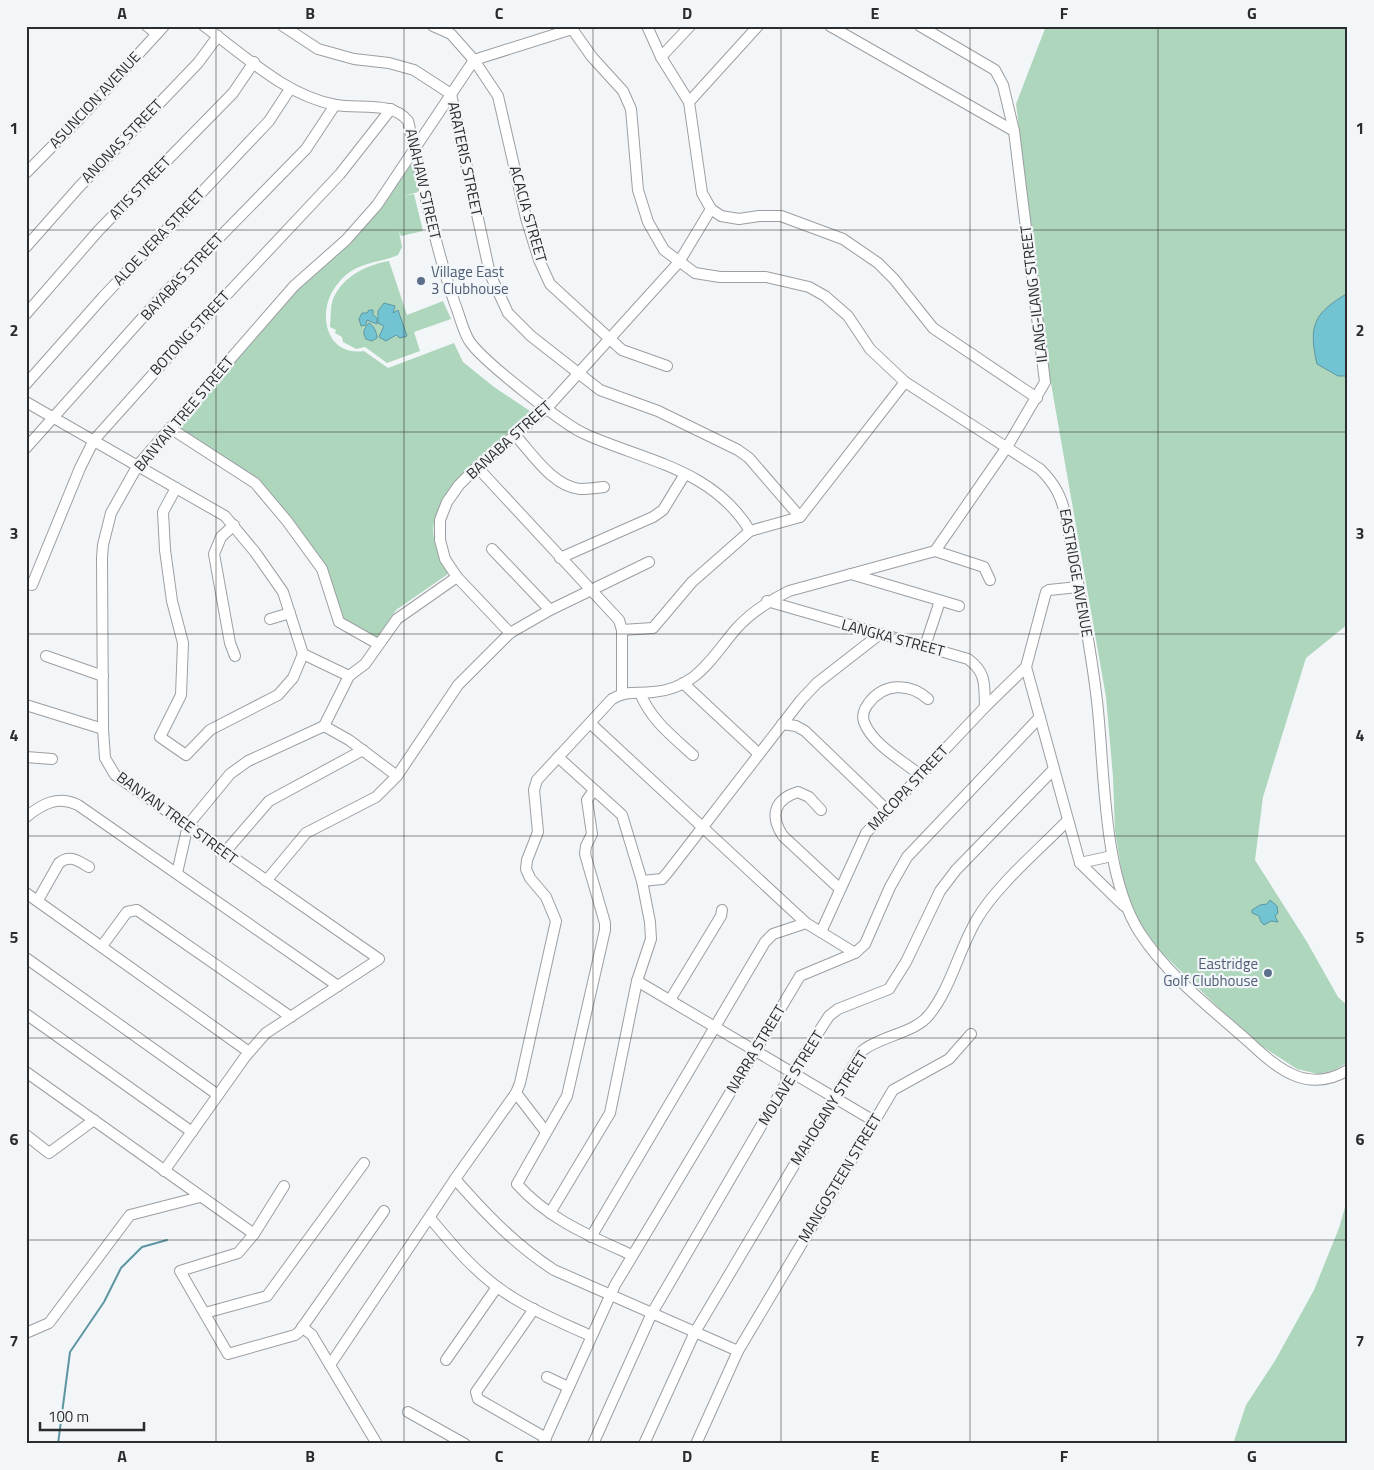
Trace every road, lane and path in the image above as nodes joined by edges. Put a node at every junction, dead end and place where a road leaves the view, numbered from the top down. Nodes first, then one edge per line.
1 (147, 26) edge
2 (204, 26) edge
3 (283, 26) edge
4 (433, 26) edge
5 (647, 26) edge
6 (690, 26) edge
7 (758, 26) edge
8 (830, 26) edge
9 (920, 26) edge
10 (572, 27) edge
11 (160, 30) edge
12 (218, 36) junction
13 (661, 57) junction
14 (474, 60) junction
15 (254, 62) junction
16 (290, 89) junction
17 (451, 94) junction
18 (689, 102) junction
19 (335, 104) junction
20 (391, 109) junction
21 (1014, 131) junction
22 (415, 149) junction
23 (26, 173) edge
24 (710, 209) junction
25 (26, 247) edge
26 (679, 262) junction
27 (26, 314) edge
28 (607, 339) junction
29 (667, 366) dead end
30 (577, 373) junction
31 (905, 382) junction
32 (26, 384) edge
33 (1037, 398) junction
34 (26, 402) edge
35 (547, 408) junction
36 (52, 418) junction
37 (170, 428) junction
38 (514, 434) junction
39 (94, 440) junction
40 (1007, 447) junction
41 (26, 448) edge
42 (138, 465) junction
43 (477, 467) junction
44 (685, 474) junction
45 (604, 487) dead end
46 (176, 488) junction
47 (800, 518) junction
48 (234, 525) junction
49 (750, 531) junction
50 (492, 549) dead end
51 (935, 551) junction
52 (560, 558) junction
53 (649, 562) dead end
54 (850, 574) junction
55 (457, 576) junction
56 (990, 580) dead end
57 (32, 585) dead end
58 (1078, 586) junction
59 (591, 590) junction
60 (767, 601) junction
61 (940, 601) junction
62 (959, 606) dead end
63 (550, 610) junction
64 (290, 612) junction
65 (270, 619) dead end
66 (622, 630) junction
67 (510, 633) junction
68 (880, 634) junction
69 (378, 644) junction
70 (925, 646) junction
71 (303, 654) junction
72 (46, 656) dead end
73 (235, 656) dead end
74 (1026, 667) junction
75 (103, 676) junction
76 (349, 676) junction
77 (683, 683) junction
78 (622, 692) junction
79 (640, 693) junction
80 (928, 699) dead end
81 (26, 705) edge
82 (985, 707) junction
83 (1040, 717) junction
84 (590, 722) junction
85 (782, 724) junction
86 (324, 726) junction
87 (103, 729) junction
88 (363, 750) junction
89 (759, 754) junction
90 (693, 755) dead end
91 (26, 757) edge
92 (558, 757) junction
93 (52, 759) dead end
94 (1054, 769) junction
95 (920, 775) junction
96 (397, 776) junction
97 (594, 790) junction
98 (821, 810) dead end
99 (886, 810) junction
100 (26, 817) edge
101 (1067, 821) junction
102 (188, 825) junction
103 (703, 827) junction
104 (225, 852) junction
105 (1112, 856) junction
106 (1080, 863) junction
107 (89, 867) dead end
108 (177, 873) junction
109 (266, 881) junction
110 (642, 881) junction
111 (840, 888) junction
112 (26, 893) edge
113 (38, 900) junction
114 (1127, 909) junction
115 (722, 910) dead end
116 (806, 923) junction
117 (822, 932) junction
118 (102, 946) junction
119 (855, 953) junction
120 (26, 958) edge
121 (637, 981) junction
122 (338, 986) junction
123 (670, 1000) junction
124 (26, 1014) edge
125 (291, 1017) junction
126 (717, 1026) junction
127 (971, 1034) dead end
128 (754, 1050) junction
129 (249, 1052) junction
130 (1348, 1070) edge
131 (26, 1072) edge
132 (792, 1073) junction
133 (516, 1093) junction
134 (218, 1095) junction
135 (834, 1097) junction
136 (94, 1120) junction
137 (874, 1121) junction
138 (192, 1132) junction
139 (546, 1132) junction
140 (26, 1136) edge
141 (364, 1163) dead end
142 (164, 1171) junction
143 (455, 1179) junction
144 (284, 1186) dead end
145 (200, 1197) junction
146 (384, 1210) dead end
147 (550, 1213) junction
148 (430, 1218) junction
149 (254, 1234) junction
150 (591, 1236) junction
151 (632, 1255) junction
152 (497, 1287) junction
153 (610, 1296) junction
154 (534, 1309) junction
155 (205, 1313) junction
156 (652, 1313) junction
157 (302, 1328) junction
158 (695, 1332) junction
159 (26, 1333) edge
160 (591, 1336) junction
161 (738, 1351) junction
162 (446, 1360) dead end
163 (330, 1365) junction
164 (548, 1377) dead end
165 (568, 1387) junction
166 (408, 1412) dead end
167 (545, 1441) edge
168 (377, 1444) edge
169 (465, 1444) edge
170 (593, 1444) edge
171 (644, 1444) edge
172 (696, 1444) edge

1 - 11 street
2 - 12 street
3 - 17 street, ARATERIS STREET
4 - 14 street, ACACIA STREET
5 - 13 street
6 - 13 street
7 - 18 street
8 - 21 street
9 - 21 street, ILANG-ILANG STREET
10 - 14 street
10 - 26 street, EASTRIDGE AVENUE
11 - 23 street, ASUNCION AVENUE
12 - 15 street
12 - 25 street, ANONAS STREET
13 - 18 street
14 - 17 street, BANYAN TREE STREET
14 - 28 street, ACACIA STREET
15 - 16 street
15 - 27 street, ATIS STREET
16 - 19 street
16 - 32 street, ALOE VERA STREET
17 - 22 street, BANYAN TREE STREET
17 - 30 street, ARATERIS STREET
18 - 24 street
19 - 20 street
19 - 36 street, BAYABAS STREET
20 - 22 street, ANAHAW STREET
20 - 39 street, BOTONG STREET
21 - 33 street, ILANG-ILANG STREET
22 - 35 street, ANAHAW STREET
22 - 37 street, BANYAN TREE STREET
24 - 26 street, BANABA STREET
24 - 33 street
26 - 28 street, BANABA STREET
26 - 31 street, EASTRIDGE AVENUE
28 - 29 street, ACACIA STREET
28 - 30 street, BANABA STREET
30 - 35 street, BANABA STREET
30 - 47 street, ARATERIS STREET
31 - 40 street, EASTRIDGE AVENUE
31 - 47 street
33 - 40 street, ILANG-ILANG STREET
34 - 36 street
35 - 38 street, BANABA STREET
35 - 44 street, ANAHAW STREET
36 - 39 street
36 - 41 street, BAYABAS STREET
37 - 42 street, BANYAN TREE STREET
37 - 69 street
38 - 43 street, BANABA STREET
38 - 45 street
39 - 42 street
39 - 57 street, BOTONG STREET
40 - 51 street, ILANG-ILANG STREET
40 - 58 street, EASTRIDGE AVENUE
42 - 46 street
42 - 75 street, BANYAN TREE STREET
43 - 52 street
43 - 55 street, BANABA STREET
44 - 49 street, ANAHAW STREET
44 - 52 street
46 - 48 street
46 - 71 street
47 - 49 street
48 - 64 street
48 - 73 street
49 - 66 street
50 - 63 street
51 - 54 street
51 - 56 street
52 - 59 street
53 - 59 street
54 - 60 street
54 - 61 street
55 - 67 street, BANABA STREET
55 - 69 street
58 - 74 street
58 - 105 street, EASTRIDGE AVENUE
59 - 63 street
59 - 66 street
60 - 68 street, LANGKA STREET
60 - 77 street
61 - 62 street
61 - 70 street
63 - 67 street
64 - 65 street
64 - 71 street
66 - 78 street
67 - 96 street
68 - 70 street, LANGKA STREET
68 - 85 street
69 - 76 street
70 - 82 street, LANGKA STREET
71 - 76 street
72 - 75 street
74 - 82 street, MACOPA STREET
74 - 83 street
75 - 87 street, BANYAN TREE STREET
76 - 86 street
77 - 79 street
77 - 89 street
78 - 79 street
78 - 84 street
79 - 90 street
80 - 95 street
81 - 87 street
82 - 95 street, MACOPA STREET
83 - 94 street
83 - 119 street
84 - 92 street
84 - 103 street
85 - 89 street
85 - 99 street
86 - 88 street
86 - 102 street
87 - 102 street, BANYAN TREE STREET
88 - 96 street
88 - 104 street
89 - 103 street
91 - 93 street
92 - 97 street
92 - 133 street
94 - 101 street
94 - 132 street, MOLAVE STREET
95 - 99 street, MACOPA STREET
96 - 109 street
97 - 110 street
97 - 139 street
98 - 111 street
99 - 111 street, MACOPA STREET
100 - 108 street
101 - 106 street
101 - 135 street, MAHOGANY STREET
102 - 104 street, BANYAN TREE STREET
102 - 108 street
103 - 110 street
103 - 116 street
104 - 109 street, BANYAN TREE STREET
105 - 106 street
105 - 114 street, EASTRIDGE AVENUE
106 - 114 street
107 - 113 street
108 - 122 street
109 - 122 street, BANYAN TREE STREET
110 - 121 street
111 - 117 street, MACOPA STREET
112 - 113 street
113 - 118 street
114 - 130 street, EASTRIDGE AVENUE
115 - 123 street
116 - 117 street
116 - 126 street
117 - 119 street
118 - 125 street
118 - 129 street
119 - 128 street, NARRA STREET
120 - 134 street
121 - 123 street
121 - 147 street
122 - 125 street
123 - 126 street
124 - 138 street
125 - 129 street
126 - 128 street
126 - 150 street
127 - 137 street, MANGOSTEEN STREET
128 - 132 street
128 - 151 street, NARRA STREET
129 - 134 street
131 - 136 street
132 - 135 street
132 - 156 street, MOLAVE STREET
133 - 139 street
133 - 143 street
134 - 138 street
135 - 137 street
135 - 158 street, MAHOGANY STREET
136 - 140 street
136 - 142 street
137 - 161 street, MANGOSTEEN STREET
138 - 142 street
139 - 147 street
141 - 155 street
142 - 145 street
143 - 148 street
143 - 153 street
144 - 149 street
145 - 149 street
145 - 159 street
146 - 157 street
147 - 150 street
148 - 152 street
148 - 163 street
149 - 155 street
150 - 151 street
151 - 153 street, NARRA STREET
152 - 154 street
152 - 162 street
153 - 156 street
153 - 160 street, NARRA STREET
154 - 160 street
154 - 167 street
155 - 157 street
156 - 158 street
156 - 170 street, MOLAVE STREET
157 - 163 street
158 - 161 street
158 - 171 street, MAHOGANY STREET
160 - 165 street, NARRA STREET
161 - 172 street, MANGOSTEEN STREET
163 - 168 street
164 - 165 street
165 - 167 street, NARRA STREET
166 - 169 street

